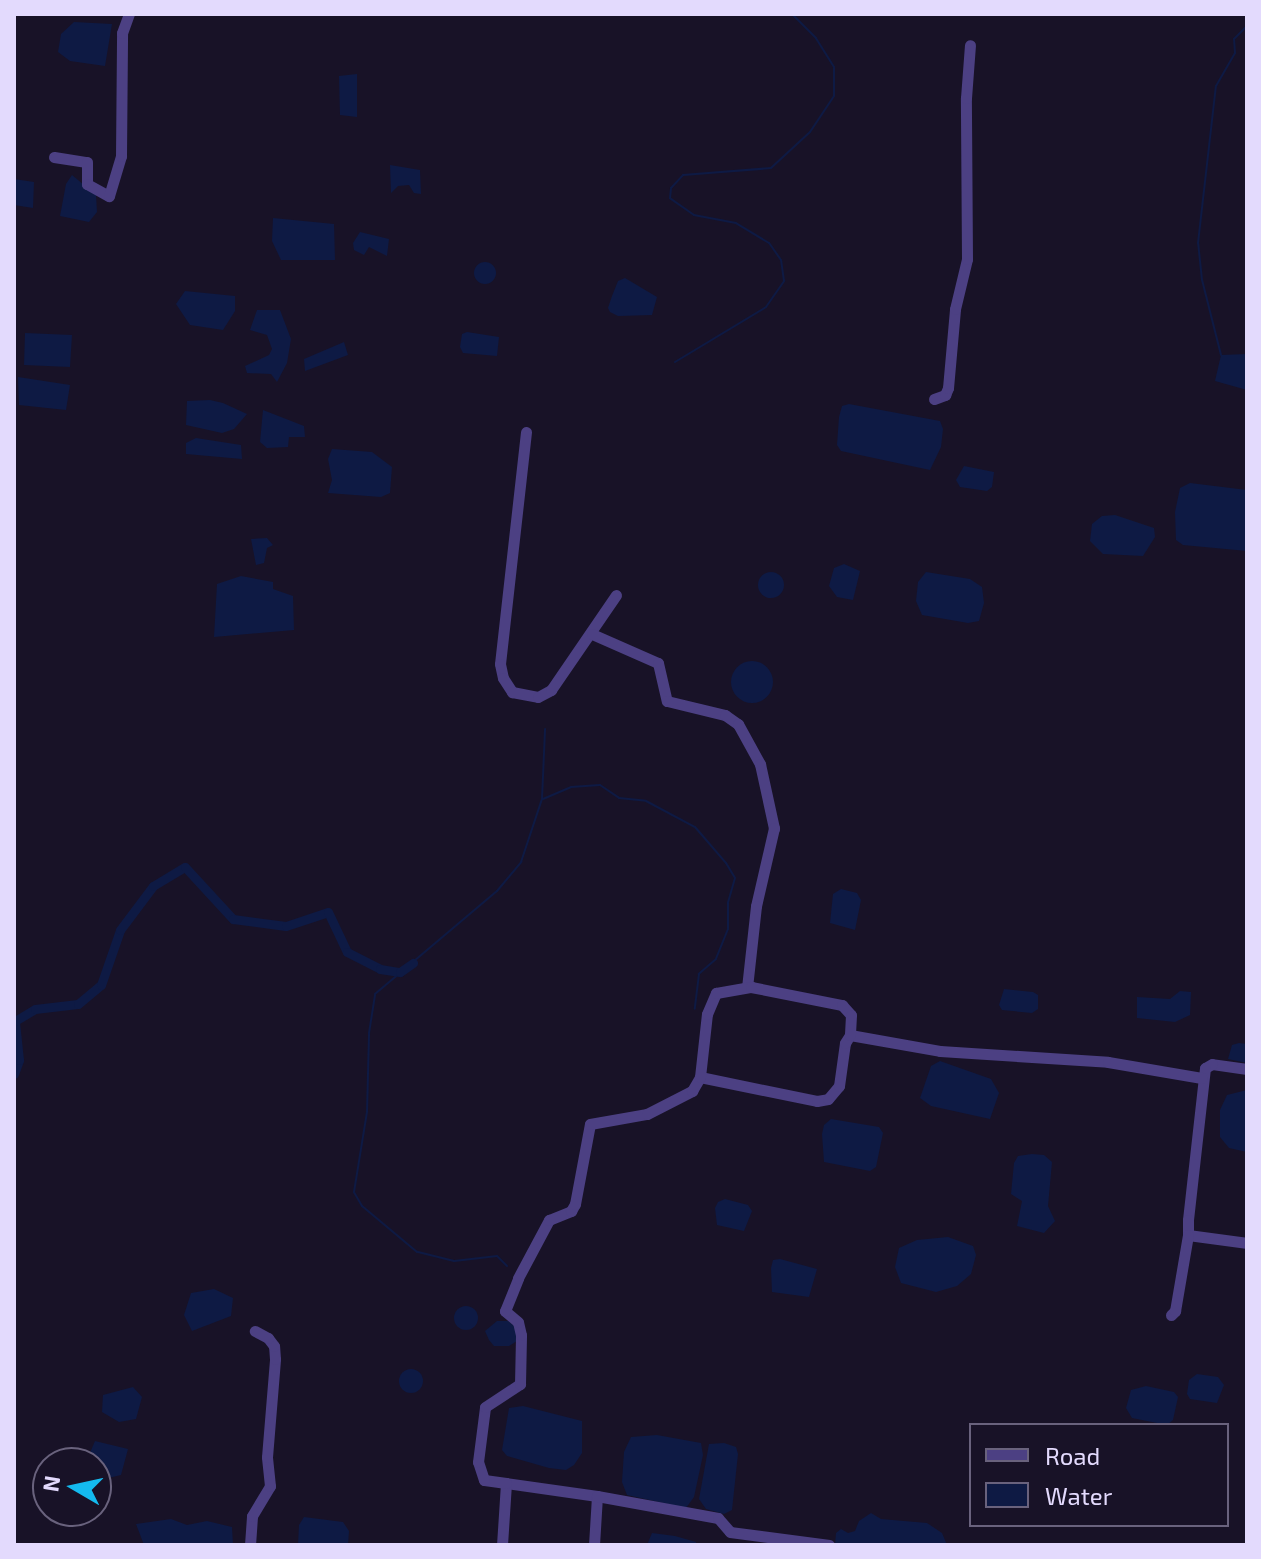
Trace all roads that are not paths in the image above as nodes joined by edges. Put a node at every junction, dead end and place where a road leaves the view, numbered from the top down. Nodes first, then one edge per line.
1 (129, 14) edge
2 (970, 45) dead end
3 (54, 157) dead end
4 (934, 399) dead end
5 (526, 432) dead end
6 (616, 595) dead end
7 (592, 634) junction
8 (747, 987) junction
9 (850, 1035) junction
10 (1247, 1069) edge
11 (700, 1077) junction
12 (1202, 1078) junction
13 (1188, 1235) junction
14 (1247, 1243) edge
15 (1171, 1315) dead end
16 (255, 1331) dead end
17 (506, 1483) junction
18 (597, 1496) junction
19 (250, 1545) edge
20 (502, 1545) edge
21 (594, 1545) edge
22 (829, 1545) edge

1 - 3 street
2 - 4 street
5 - 7 street
6 - 7 street
7 - 8 street
8 - 9 street
8 - 11 street
9 - 11 street
9 - 12 street
10 - 12 street
11 - 17 street
12 - 13 street
13 - 14 street
13 - 15 street
16 - 19 street
17 - 18 street
17 - 20 street
18 - 21 street
18 - 22 street

